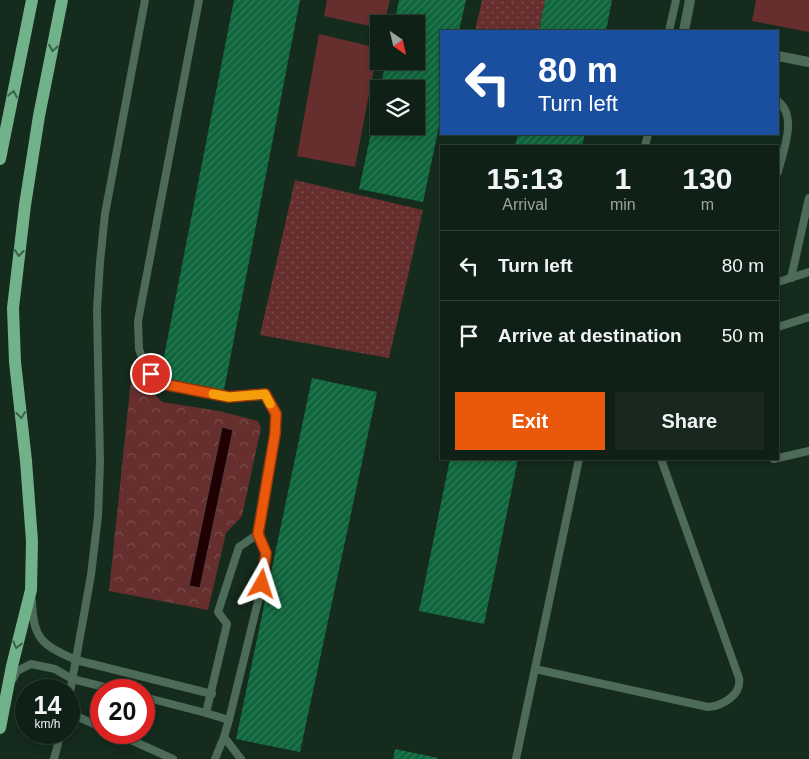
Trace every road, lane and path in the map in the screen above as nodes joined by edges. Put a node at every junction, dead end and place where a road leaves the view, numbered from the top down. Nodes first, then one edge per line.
1 (32, 0) edge
2 (62, 0) edge
3 (145, 0) edge
4 (199, 0) edge
5 (676, 0) edge
6 (690, 0) edge
7 (669, 30) edge
8 (684, 30) edge
9 (779, 56) edge
10 (809, 62) edge
11 (779, 101) edge
12 (0, 159) edge
13 (779, 168) edge
14 (809, 198) edge
15 (809, 272) edge
16 (791, 278) junction
17 (779, 282) edge
18 (809, 317) edge
19 (779, 327) edge
20 (809, 450) edge
21 (779, 458) edge
22 (579, 460) edge
23 (661, 460) edge
24 (258, 534) junction
25 (31, 590) junction
26 (76, 660) junction
27 (535, 669) junction
28 (72, 679) joint
29 (8, 688) junction
30 (212, 694) junction
31 (155, 700) edge
32 (206, 713) junction
33 (228, 720) junction
34 (0, 728) edge
35 (224, 737) junction
36 (58, 744) edge
37 (140, 744) edge
38 (54, 759) edge
39 (173, 759) edge
40 (215, 759) edge
41 (241, 759) edge
42 (516, 759) edge

12 -> 1 main road
2 -> 25 main road
3 - 26 lane
4 - 24 lane
5 - 7 lane
6 - 8 street
9 - 10 street
11 - 13 lane
14 - 16 lane
15 - 16 lane
16 - 17 lane
18 - 19 lane
20 - 21 lane
22 - 27 lane
23 - 27 lane
24 - 30 lane
24 - 33 lane
25 - 26 lane
25 -> 29 main road
26 - 28 lane
26 - 30 lane
27 - 42 lane
28 - 29 lane
29 - 34 main road
30 - 32 lane
31 - 32 lane
32 - 33 lane
33 - 35 lane
35 - 40 lane
35 - 41 lane
36 - 38 lane
37 - 39 lane

